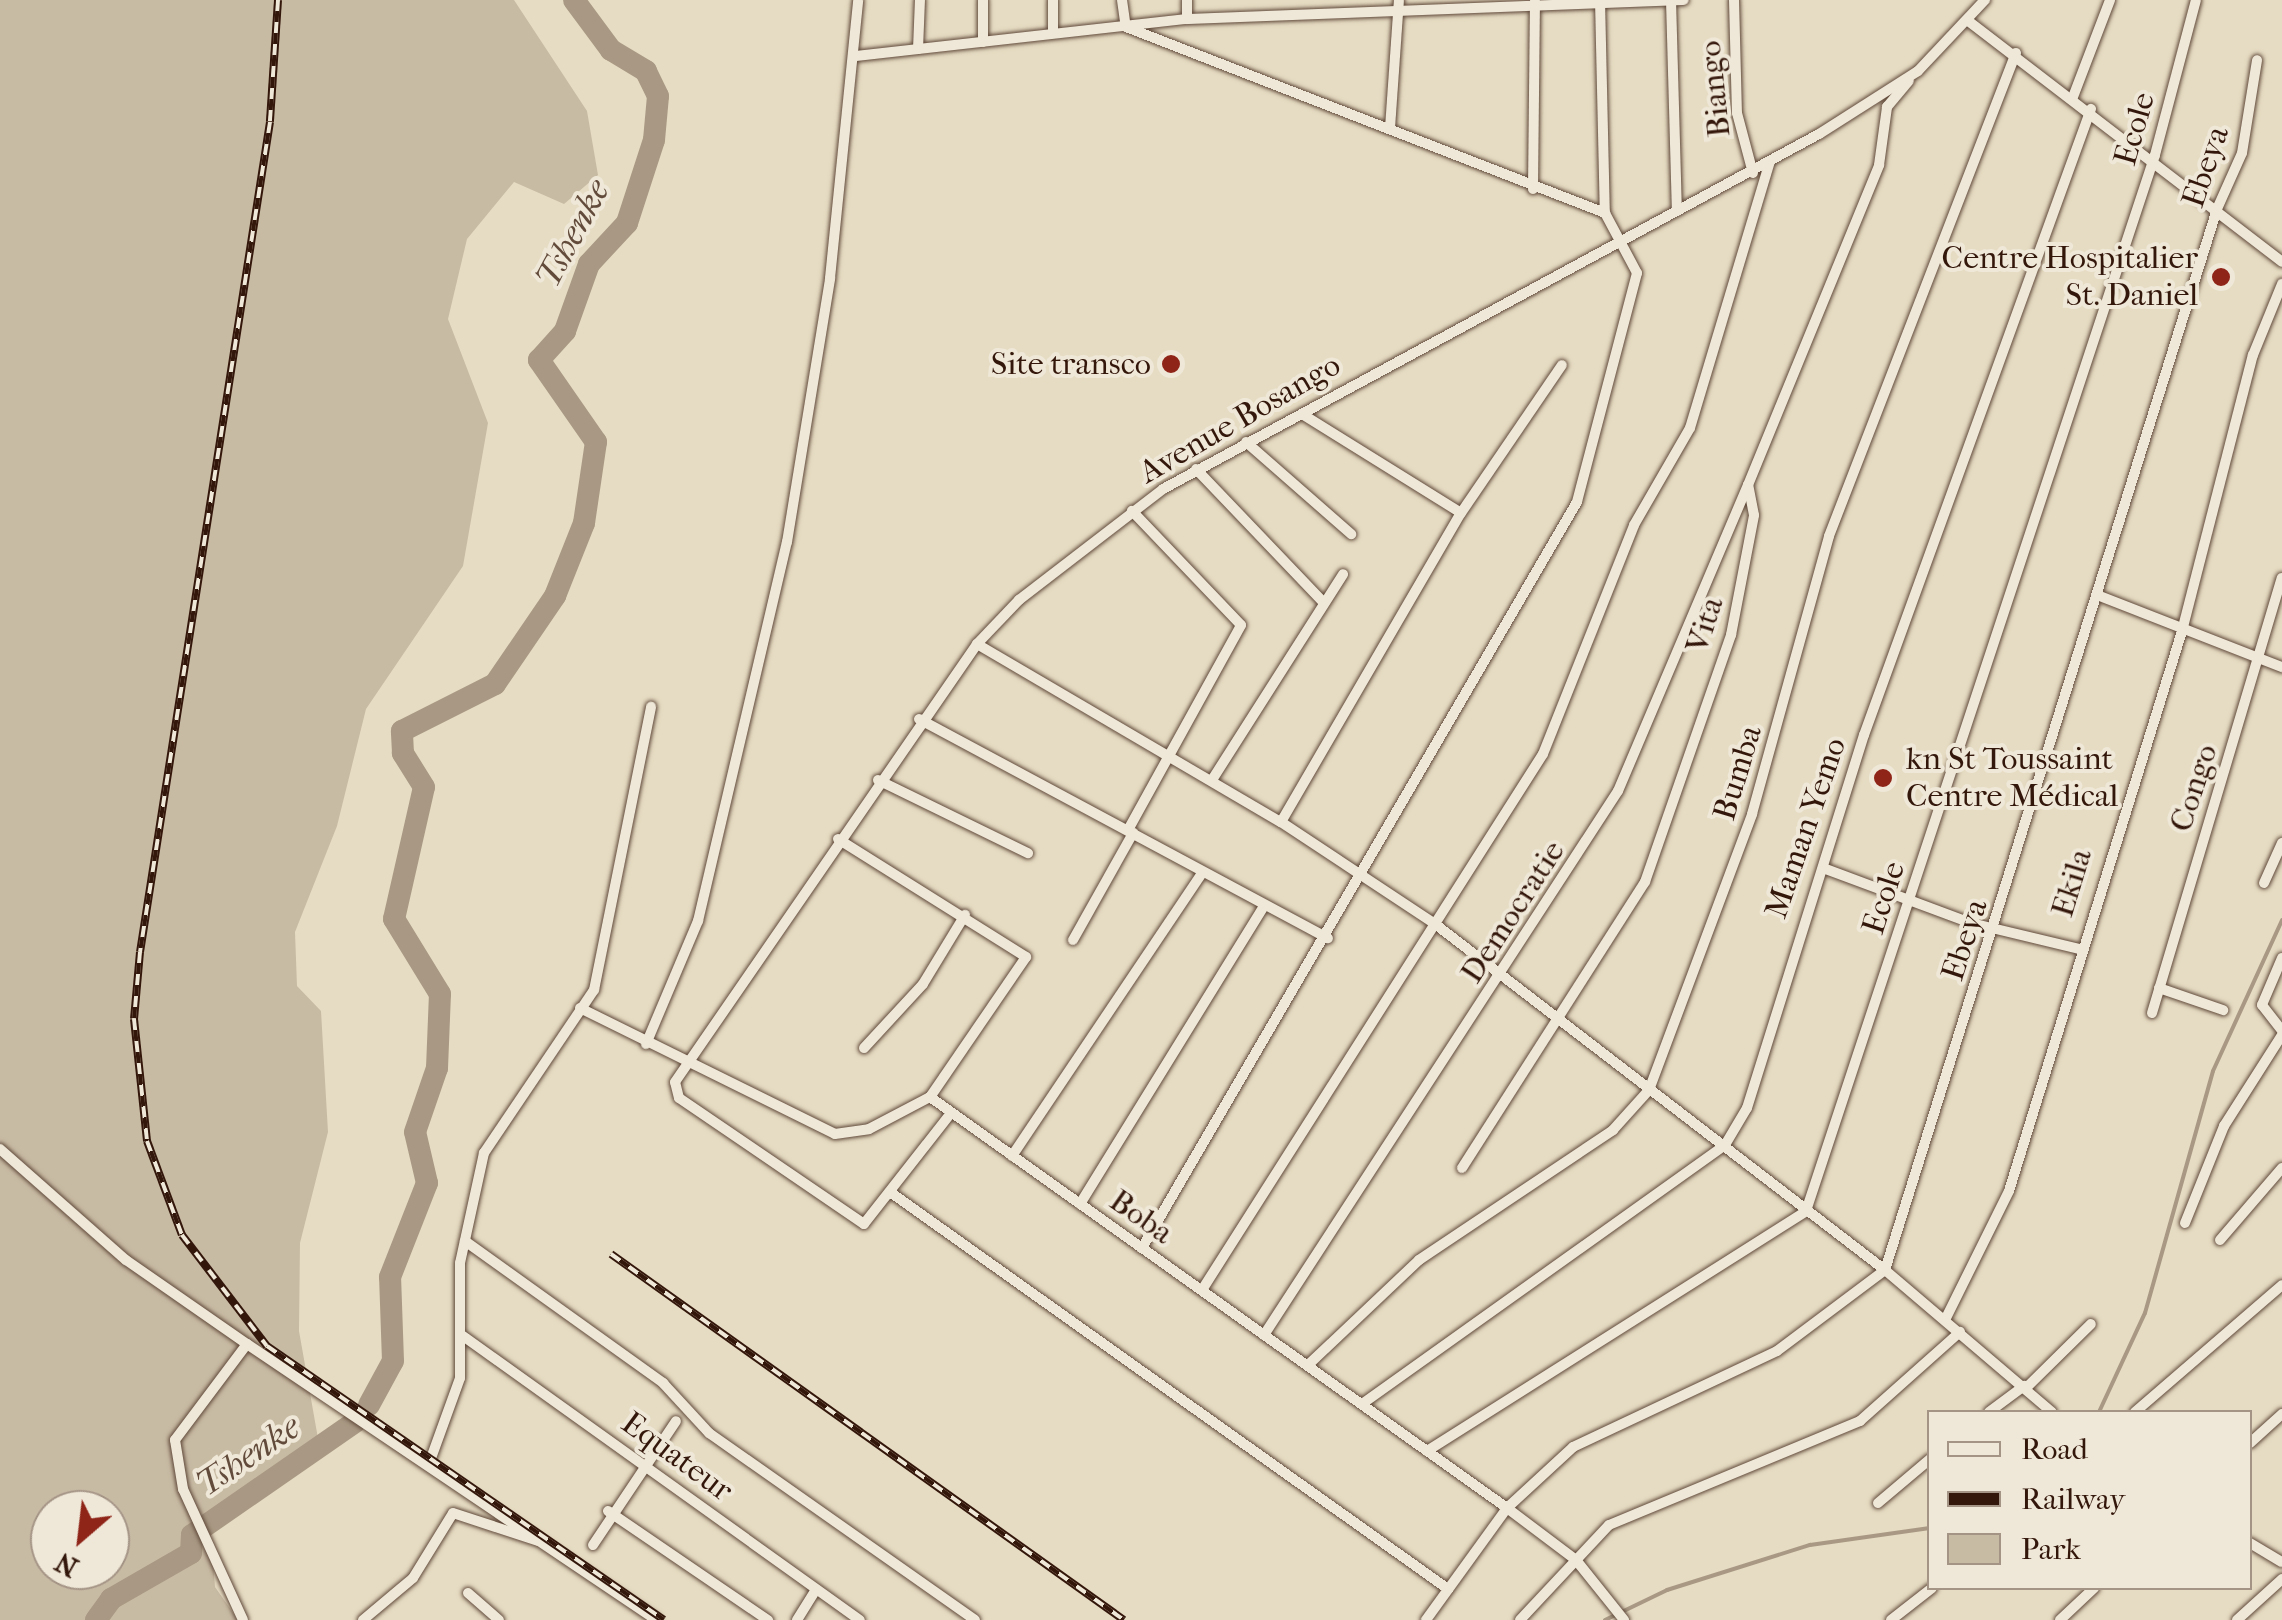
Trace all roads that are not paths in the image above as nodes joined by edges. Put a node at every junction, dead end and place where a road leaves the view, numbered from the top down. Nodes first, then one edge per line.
1 (858, 0) edge
2 (920, 0) edge
3 (982, 0) edge
4 (1053, 0) edge
5 (1122, 0) edge
6 (1188, 0) edge
7 (1258, 0) edge
8 (1671, 0) edge
9 (1684, 0) edge
10 (1734, 0) edge
11 (1985, 0) edge
12 (2110, 0) edge
13 (2196, 0) edge
14 (1535, 2) edge
15 (1599, 2) edge
16 (1471, 4) edge
17 (1399, 5) edge
18 (1329, 6) edge
19 (1257, 15) junction
20 (1187, 18) junction
21 (1968, 20) junction
22 (1126, 26) junction
23 (1053, 32) junction
24 (983, 42) junction
25 (918, 49) junction
26 (2016, 53) junction
27 (856, 56) junction
28 (2257, 60) dead end
29 (1918, 71) junction
30 (2073, 97) junction
31 (2091, 109) junction
32 (1390, 128) junction
33 (2154, 155) junction
34 (1771, 162) junction
35 (1752, 173) junction
36 (1534, 189) junction
37 (2216, 209) junction
38 (1677, 211) junction
39 (1605, 213) junction
40 (1623, 240) junction
41 (2280, 256) edge
42 (2282, 284) edge
43 (1562, 366) dead end
44 (1302, 414) junction
45 (1246, 442) junction
46 (1196, 470) junction
47 (1748, 486) junction
48 (1132, 511) junction
49 (1462, 512) junction
50 (1351, 534) dead end
51 (1343, 574) dead end
52 (2282, 578) edge
53 (2097, 595) junction
54 (1324, 604) junction
55 (2182, 630) junction
56 (977, 644) junction
57 (2261, 654) junction
58 (2282, 666) edge
59 (651, 707) dead end
60 (919, 720) junction
61 (1168, 754) junction
62 (878, 780) junction
63 (1212, 780) junction
64 (1282, 822) junction
65 (1131, 832) junction
66 (838, 839) junction
67 (2282, 843) edge
68 (1028, 854) dead end
69 (1823, 868) junction
70 (1202, 873) junction
71 (1365, 876) junction
72 (2264, 884) dead end
73 (1909, 899) junction
74 (1264, 908) junction
75 (965, 915) junction
76 (1434, 924) junction
77 (1996, 925) junction
78 (1328, 938) junction
79 (1073, 940) dead end
80 (2079, 949) junction
81 (2282, 958) edge
82 (1503, 975) junction
83 (2159, 988) junction
84 (580, 1008) junction
85 (2223, 1010) dead end
86 (2152, 1013) dead end
87 (1562, 1023) junction
88 (2282, 1033) edge
89 (646, 1044) junction
90 (864, 1048) dead end
91 (682, 1065) junction
92 (1648, 1090) junction
93 (930, 1097) junction
94 (951, 1113) junction
95 (1725, 1145) junction
96 (0, 1149) edge
97 (1012, 1156) junction
98 (1462, 1168) dead end
99 (2282, 1168) edge
100 (890, 1192) junction
101 (1080, 1204) junction
102 (1806, 1212) junction
103 (2185, 1223) dead end
104 (2220, 1240) dead end
105 (464, 1241) junction
106 (1142, 1248) junction
107 (1885, 1270) junction
108 (2282, 1285) edge
109 (1202, 1290) junction
110 (1946, 1318) junction
111 (2091, 1324) dead end
112 (1960, 1332) junction
113 (463, 1336) junction
114 (1264, 1336) junction
115 (246, 1344) junction
116 (1308, 1365) junction
117 (2025, 1387) junction
118 (1362, 1404) junction
119 (1992, 1410) edge
120 (2050, 1410) edge
121 (2138, 1410) edge
122 (2282, 1414) edge
123 (676, 1421) dead end
124 (2252, 1440) edge
125 (1428, 1451) junction
126 (430, 1461) junction
127 (1927, 1461) edge
128 (646, 1467) junction
129 (1878, 1502) dead end
130 (1507, 1508) junction
131 (608, 1511) junction
132 (2252, 1544) edge
133 (593, 1545) dead end
134 (553, 1546) junction
135 (1576, 1560) junction
136 (2282, 1562) edge
137 (2282, 1579) edge
138 (1448, 1589) junction
139 (816, 1590) junction
140 (1929, 1590) edge
141 (2092, 1590) edge
142 (468, 1593) dead end
143 (243, 1620) edge
144 (363, 1620) edge
145 (499, 1620) edge
146 (656, 1620) edge
147 (768, 1620) edge
148 (796, 1620) edge
149 (860, 1620) edge
150 (975, 1620) edge
151 (1426, 1620) edge
152 (1520, 1620) edge
153 (1624, 1620) edge
154 (1891, 1620) edge
155 (2060, 1620) edge
156 (2236, 1620) edge

1 - 27 street
2 - 25 street
3 - 24 street
4 - 23 street
5 - 22 street
6 - 20 street
7 - 19 street
8 - 9 street
8 - 15 street
8 - 38 street
10 - 35 street, Biango
11 - 21 street, Avenue Bosango
12 - 30 street
13 - 33 street, Ecole
14 - 15 street
14 - 16 street
14 - 36 street
15 - 39 street
16 - 17 street
17 - 18 street
17 - 32 street
18 - 19 street
19 - 20 street
20 - 22 street
21 - 26 street
21 - 29 street, Avenue Bosango
22 - 23 street
22 - 32 street
23 - 24 street
24 - 25 street
25 - 27 street
26 - 30 street
26 - 92 street, Bumba
27 - 89 street
28 - 37 street, Ebeya
29 - 34 street, Avenue Bosango
29 - 47 street, Vita
30 - 31 street
31 - 33 street
31 - 69 street, Maman Yemo
32 - 36 street
33 - 37 street
33 - 73 street, Ecole
34 - 35 street, Avenue Bosango
34 - 76 street
35 - 38 street, Avenue Bosango
36 - 39 street
37 - 41 street
37 - 53 street, Ebeya
38 - 40 street, Avenue Bosango
39 - 40 street
40 - 44 street, Avenue Bosango
40 - 71 street
42 - 55 street, Ekila
43 - 49 street
44 - 45 street, Avenue Bosango
44 - 49 street
45 - 46 street, Avenue Bosango
45 - 50 street
46 - 48 street, Avenue Bosango
46 - 54 street
47 - 82 street, Democratie
47 - 87 street, Vita
48 - 56 street, Avenue Bosango
48 - 61 street
49 - 64 street
51 - 54 street
52 - 57 street, Congo
53 - 55 street
53 - 77 street, Ebeya
54 - 63 street
55 - 57 street
55 - 80 street, Ekila
56 - 60 street, Avenue Bosango
56 - 61 street
57 - 58 street
57 - 83 street, Congo
59 - 84 street
60 - 62 street, Avenue Bosango
60 - 65 street
61 - 63 street
61 - 65 street
62 - 66 street, Avenue Bosango
62 - 68 street
63 - 64 street
64 - 71 street
65 - 70 street
65 - 79 street
66 - 75 street
66 - 91 street, Avenue Bosango
67 - 72 street
69 - 73 street
69 - 95 street, Maman Yemo
70 - 74 street
70 - 97 street
71 - 76 street
71 - 78 street
73 - 77 street
73 - 102 street, Ecole
74 - 78 street
74 - 101 street
75 - 90 street
75 - 93 street
76 - 82 street
76 - 109 street
77 - 80 street
77 - 107 street, Ebeya
78 - 106 street
80 - 110 street, Ekila
81 - 88 street
82 - 87 street
82 - 114 street, Democratie
83 - 85 street
83 - 86 street, Congo
84 - 89 street
84 - 105 street
87 - 92 street
87 - 98 street, Vita
88 - 103 street
89 - 91 street
91 - 93 street
91 - 100 street
92 - 95 street
92 - 116 street, Bumba
93 - 94 street, Boba
94 - 97 street, Boba
94 - 100 street
95 - 102 street
95 - 118 street, Maman Yemo
96 - 115 street
97 - 101 street, Boba
99 - 104 street
100 - 138 street
101 - 106 street, Boba
102 - 107 street
102 - 125 street
105 - 113 street
105 - 150 street
106 - 109 street, Boba
107 - 110 street
107 - 130 street
108 - 121 street
109 - 114 street, Boba
110 - 112 street
111 - 117 street
112 - 117 street
112 - 135 street
113 - 126 street
113 - 128 street, Equateur
114 - 116 street, Boba
115 - 126 street
115 - 143 street
116 - 118 street, Boba
117 - 119 street
117 - 120 street
118 - 125 street, Boba
122 - 124 street
123 - 128 street
125 - 130 street, Boba
126 - 134 street
127 - 129 street
128 - 131 street
128 - 139 street, Equateur
130 - 135 street, Boba
130 - 138 street
131 - 133 street
131 - 147 street
132 - 136 street
134 - 144 street
134 - 146 street
135 - 152 street
135 - 153 street, Boba
137 - 156 street
138 - 151 street
139 - 148 street
139 - 149 street, Equateur
140 - 154 street
141 - 155 street
142 - 145 street

